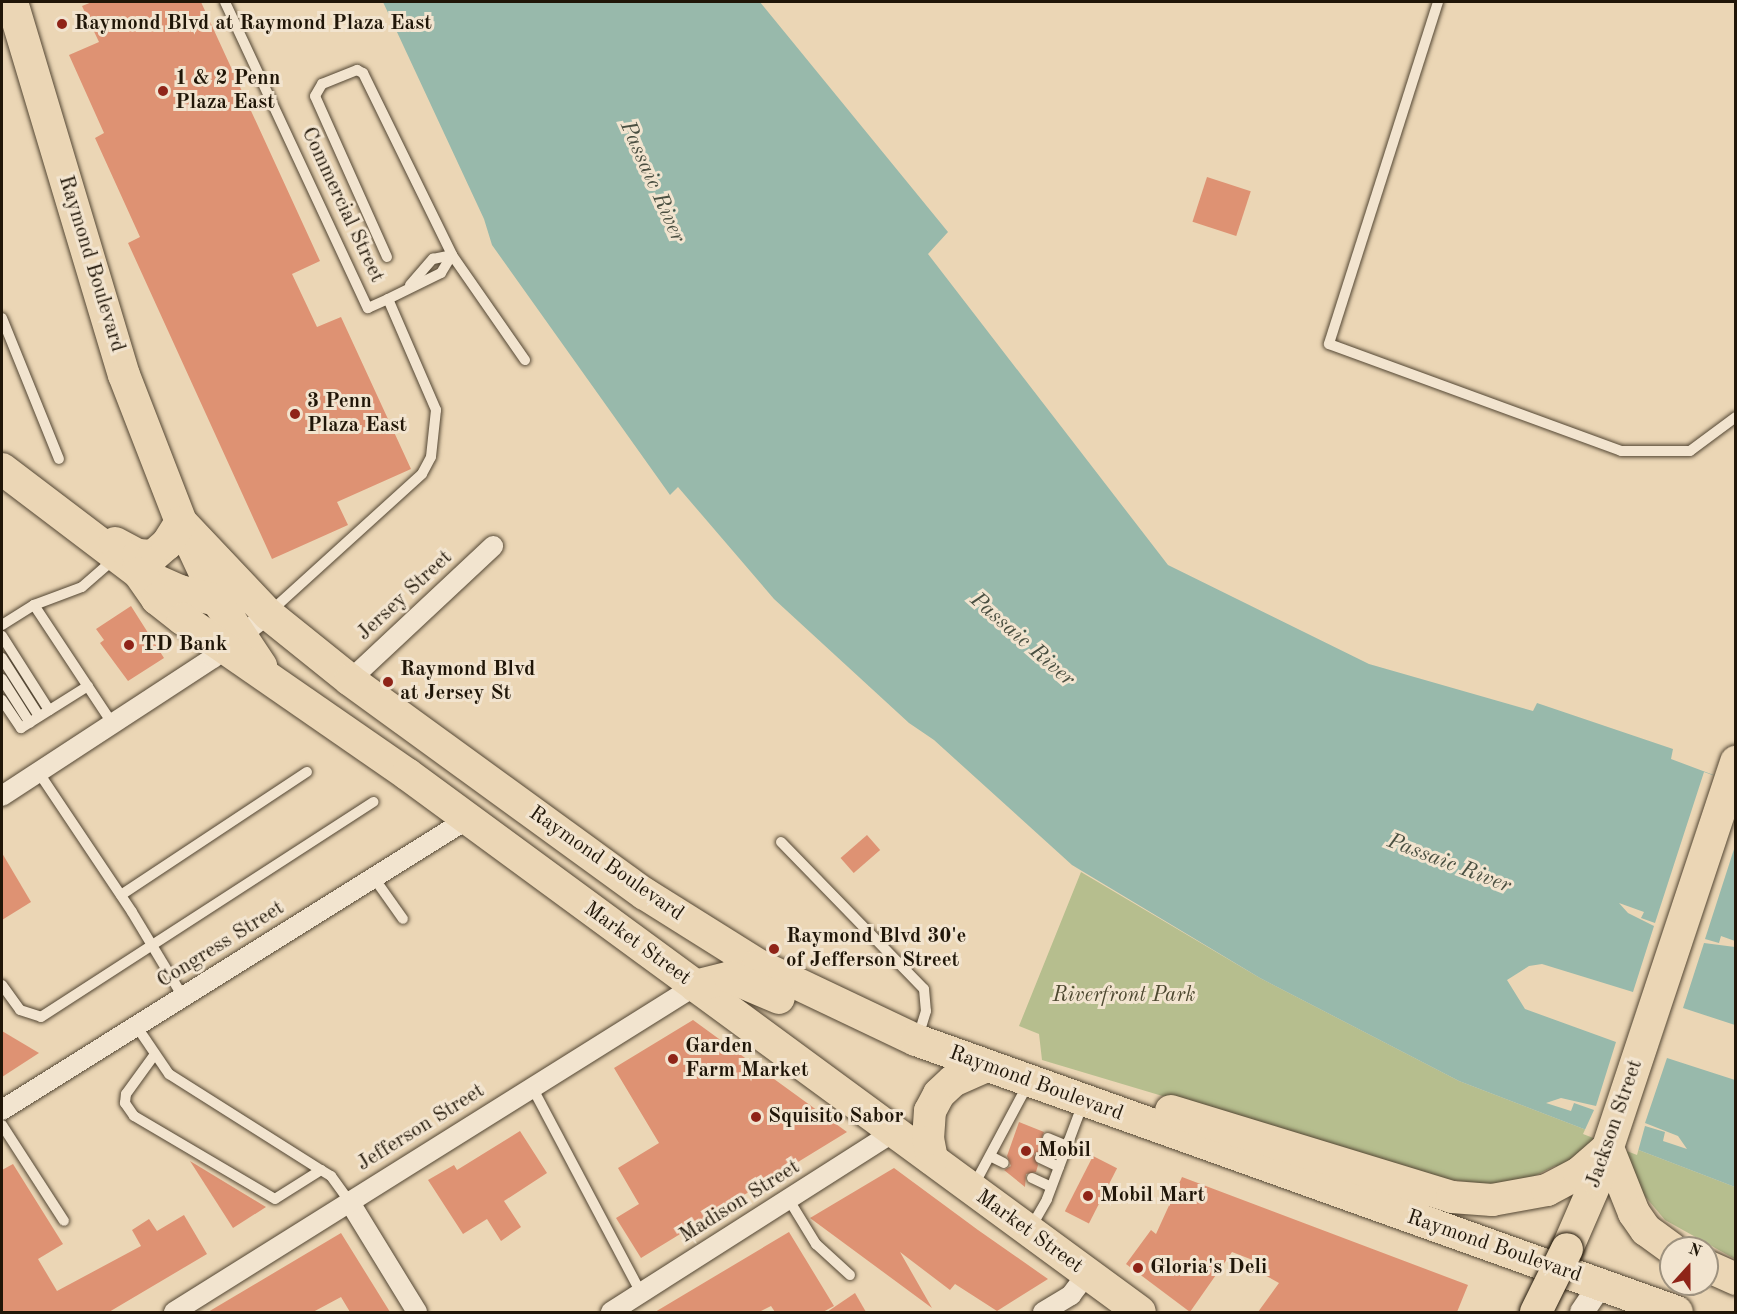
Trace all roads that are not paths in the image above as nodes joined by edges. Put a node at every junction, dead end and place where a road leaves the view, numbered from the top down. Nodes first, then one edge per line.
1 (12, 2) edge
2 (225, 2) edge
3 (1438, 2) edge
4 (452, 255) junction
5 (387, 257) dead end
6 (388, 299) junction
7 (2, 318) edge
8 (525, 360) dead end
9 (1736, 417) edge
10 (59, 459) dead end
11 (2, 470) edge
12 (181, 522) junction
13 (493, 546) dead end
14 (116, 556) junction
15 (219, 603) junction
16 (34, 605) junction
17 (264, 610) junction
18 (2, 625) edge
19 (2, 636) edge
20 (233, 643) junction
21 (2, 658) edge
22 (2, 679) edge
23 (269, 680) joint
24 (350, 680) junction
25 (87, 686) junction
26 (2, 700) edge
27 (49, 710) junction
28 (34, 719) junction
29 (114, 726) junction
30 (1736, 761) edge
31 (307, 772) dead end
32 (39, 773) junction
33 (2, 796) edge
34 (373, 802) dead end
35 (466, 820) junction
36 (781, 842) dead end
37 (374, 878) junction
38 (121, 896) junction
39 (402, 919) dead end
40 (152, 944) junction
41 (2, 985) edge
42 (695, 986) junction
43 (183, 997) junction
44 (137, 1027) junction
45 (916, 1040) junction
46 (155, 1054) junction
47 (987, 1066) junction
48 (1030, 1080) junction
49 (532, 1088) junction
50 (1083, 1101) junction
51 (2, 1110) edge
52 (2, 1125) edge
53 (894, 1132) junction
54 (1048, 1138) dead end
55 (1067, 1146) junction
56 (992, 1157) junction
57 (1040, 1158) dead end
58 (932, 1159) junction
59 (1004, 1163) dead end
60 (1059, 1167) junction
61 (321, 1170) junction
62 (1032, 1178) dead end
63 (1600, 1181) junction
64 (1051, 1188) junction
65 (971, 1190) junction
66 (789, 1200) junction
67 (349, 1201) junction
68 (64, 1221) dead end
69 (1028, 1232) junction
70 (1659, 1239) edge
71 (1719, 1271) edge
72 (1087, 1274) junction
73 (850, 1275) dead end
74 (1736, 1279) edge
75 (1601, 1284) junction
76 (641, 1293) junction
77 (174, 1312) edge
78 (417, 1312) edge
79 (611, 1312) edge
80 (1043, 1312) edge
81 (1140, 1312) edge
82 (1536, 1312) edge
83 (1582, 1312) edge
84 (1677, 1312) edge

1 - 12 main road, Raymond Boulevard
2 - 6 lane, Commercial Street
3 - 9 lane
4 - 5 lane
4 - 6 lane
4 - 8 lane
6 - 17 lane, Commercial Street
7 - 10 lane
11 - 14 main road
12 - 14 main road
12 - 15 main road, Raymond Boulevard
12 - 17 main road, Raymond Boulevard
13 - 24 street, Jersey Street
14 - 15 main road
14 - 16 lane
14 - 20 main road
15 - 17 main road
15 - 20 main road, Raymond Boulevard
16 - 18 lane
16 - 25 lane
17 - 20 street
17 - 24 main road
19 - 27 lane
20 - 23 main road, Raymond Boulevard
20 - 29 street
21 - 28 lane
22 - 28 lane
23 - 35 main road, Market Street
24 - 45 main road, Raymond Boulevard
25 - 27 lane
25 - 29 lane
26 - 28 lane
27 - 28 lane
29 - 32 street
30 - 63 main road, Jackson Street
31 - 38 lane
32 - 33 street
32 - 38 lane
34 - 40 lane
35 - 37 street, Congress Street
35 - 42 main road, Market Street
36 - 45 lane
37 - 39 lane
37 - 43 street, Congress Street
38 - 40 lane
40 - 41 lane
40 - 43 lane
42 - 45 main road
42 - 49 street, Jefferson Street
42 - 53 main road, Market Street
43 - 44 street, Congress Street
44 - 46 lane
44 - 51 street, Congress Street
45 - 47 main road, Raymond Boulevard
46 - 61 lane
46 - 61 lane
47 - 48 main road, Raymond Boulevard
47 - 58 main road
48 - 50 main road, Raymond Boulevard
48 - 56 lane
48 - 63 main road
49 - 67 street, Jefferson Street
49 - 76 lane
50 - 55 lane
50 - 75 main road, Raymond Boulevard
52 - 68 lane
53 - 58 main road, Market Street
53 - 66 street, Madison Street
54 - 55 lane
55 - 60 lane
56 - 59 lane
56 - 65 lane
57 - 60 lane
58 - 65 main road, Market Street
60 - 64 lane
61 - 67 lane
62 - 64 lane
63 - 70 main road
63 - 82 main road, Jackson Street, bridge
64 - 69 lane
65 - 69 main road, Market Street
66 - 73 lane
66 - 76 street, Madison Street
67 - 77 street, Jefferson Street
67 - 78 street
69 - 72 main road, Market Street
71 - 74 main road
72 - 80 street
72 - 81 main road, Market Street
75 - 83 street
75 - 84 main road, Raymond Boulevard
76 - 79 street, Madison Street

